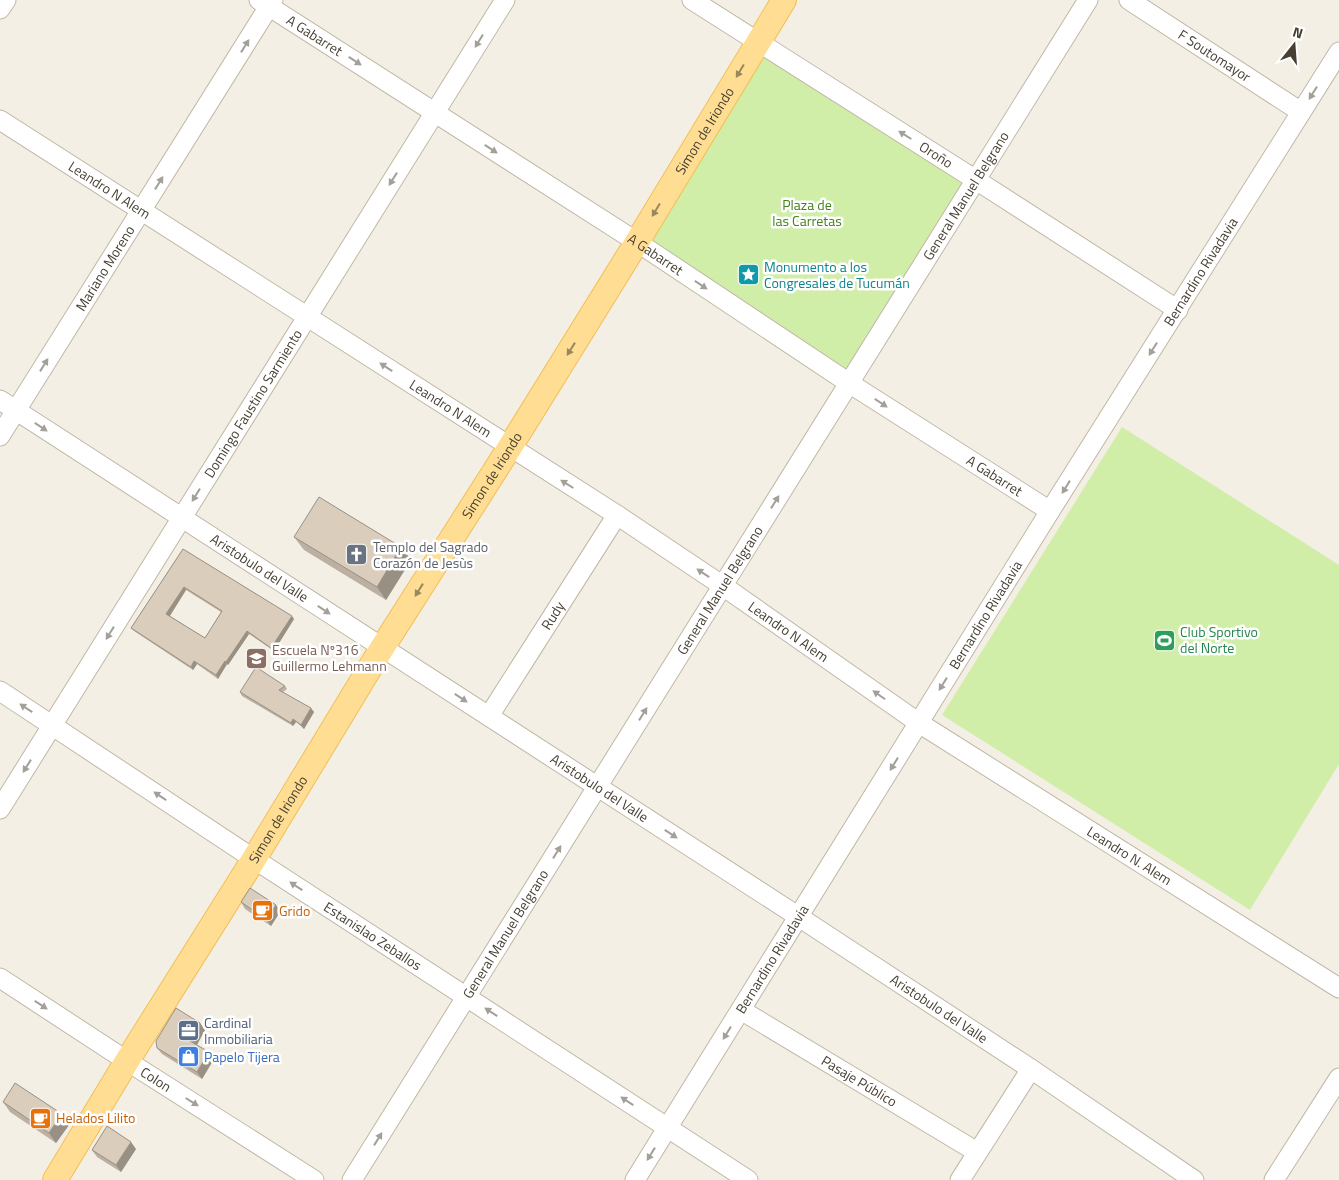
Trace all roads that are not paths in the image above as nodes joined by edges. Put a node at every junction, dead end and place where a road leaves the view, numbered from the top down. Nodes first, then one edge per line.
1 (6, 0) edge
2 (505, 0) edge
3 (692, 0) edge
4 (784, 0) edge
5 (1088, 0) edge
6 (1129, 0) edge
7 (267, 2) edge
8 (0, 9) edge
9 (758, 42) junction
10 (1339, 52) edge
11 (1301, 112) junction
12 (435, 113) junction
13 (0, 120) edge
14 (976, 180) junction
15 (142, 211) junction
16 (637, 242) junction
17 (1178, 310) junction
18 (307, 317) junction
19 (849, 383) junction
20 (0, 400) edge
21 (16, 411) junction
22 (0, 436) edge
23 (510, 447) junction
24 (1050, 511) junction
25 (617, 515) junction
26 (182, 518) junction
27 (723, 586) junction
28 (382, 648) junction
29 (0, 691) edge
30 (489, 716) junction
31 (920, 723) junction
32 (52, 725) junction
33 (598, 787) junction
34 (0, 809) edge
35 (254, 859) junction
36 (799, 917) junction
37 (0, 978) edge
38 (1339, 988) edge
39 (467, 996) junction
40 (741, 1010) junction
41 (127, 1061) junction
42 (1031, 1069) junction
43 (1339, 1078) edge
44 (668, 1128) junction
45 (977, 1152) junction
46 (55, 1180) edge
47 (314, 1180) edge
48 (352, 1180) edge
49 (635, 1180) edge
50 (748, 1180) edge
51 (960, 1180) edge
52 (1194, 1180) edge
53 (1274, 1180) edge

1 - 8 street
2 -> 12 street, Domingo Faustino Sarmiento
3 - 9 street, Oroño
4 - 9 main road, Simon de Iriondo
5 - 14 street, General Manuel Belgrano
6 - 11 street, F Soutomayor
7 -> 12 street, A Gabarret
15 -> 7 street, Mariano Moreno
14 -> 9 street, Oroño
9 -> 16 main road, Simon de Iriondo
10 -> 11 street, Bernardino Rivadavia
11 - 17 street, Bernardino Rivadavia
12 -> 16 street, A Gabarret
12 -> 18 street, Domingo Faustino Sarmiento
13 - 15 street, Leandro N Alem
14 - 17 street, Oroño
14 - 19 street, General Manuel Belgrano
15 - 18 street, Leandro N Alem
21 -> 15 street, Mariano Moreno
16 -> 19 street, A Gabarret
16 -> 23 main road, Simon de Iriondo
17 -> 24 street, Bernardino Rivadavia
23 -> 18 street, Leandro N Alem
18 -> 26 street, Domingo Faustino Sarmiento
19 -> 24 street, A Gabarret
27 -> 19 street, General Manuel Belgrano
20 - 21 street, Aristobulo del Valle
21 - 22 street, Mariano Moreno
21 -> 26 street, Aristobulo del Valle
25 -> 23 street, Leandro N Alem
23 -> 28 main road, Simon de Iriondo
24 -> 31 street, Bernardino Rivadavia
27 -> 25 street, Leandro N Alem
25 - 30 street, Rudy
26 -> 28 street, Aristobulo del Valle
26 -> 32 street, Domingo Faustino Sarmiento
31 -> 27 street, Leandro N Alem
33 -> 27 street, General Manuel Belgrano
28 -> 30 street, Aristobulo del Valle
28 - 35 main road, Simon de Iriondo
32 -> 29 street, Estanislao Zeballos
30 - 33 street, Aristobulo del Valle
31 -> 36 street, Bernardino Rivadavia
31 - 38 street, Leandro N. Alem
32 -> 34 street, Domingo Faustino Sarmiento
35 -> 32 street, Estanislao Zeballos
33 -> 36 street, Aristobulo del Valle
39 -> 33 street, General Manuel Belgrano
39 -> 35 street, Estanislao Zeballos
35 - 41 main road, Simon de Iriondo
36 - 40 street, Bernardino Rivadavia
36 - 42 street, Aristobulo del Valle
37 -> 41 street, Colon
44 -> 39 street, Estanislao Zeballos
48 -> 39 street, General Manuel Belgrano
40 -> 44 street, Bernardino Rivadavia
40 - 45 street, Pasaje Público
41 - 46 main road, Simon de Iriondo
41 -> 47 street, Colon
42 - 45 street
42 - 52 street, Aristobulo del Valle
43 - 53 street
44 -> 49 street, Bernardino Rivadavia
44 - 50 street, Estanislao Zeballos
45 - 51 street

